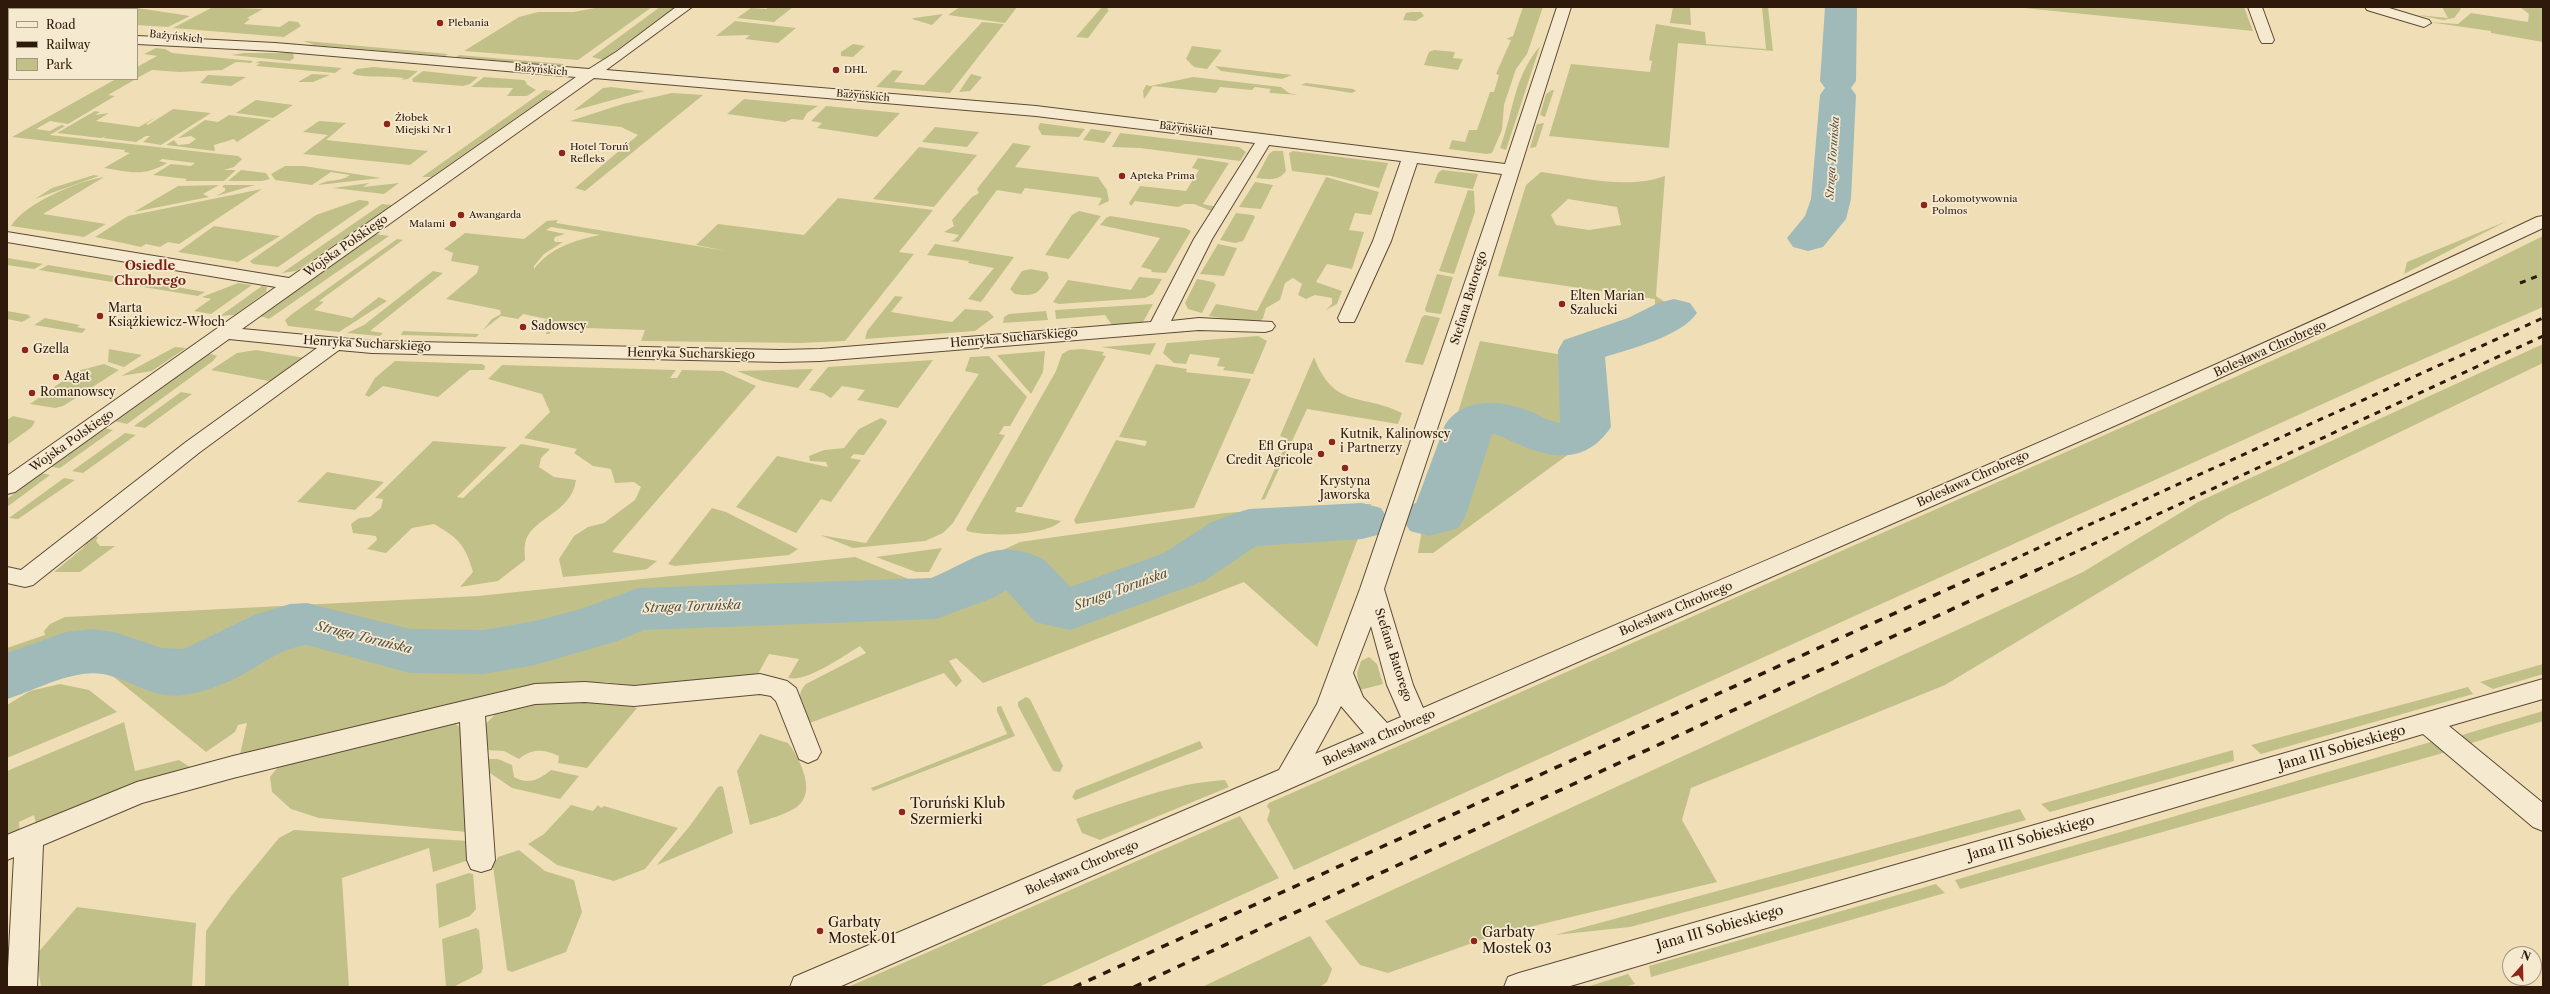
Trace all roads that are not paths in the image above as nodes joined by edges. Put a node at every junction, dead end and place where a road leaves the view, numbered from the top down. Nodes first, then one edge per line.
1 (685, 7) edge
2 (1564, 7) edge
3 (2255, 7) edge
4 (2372, 7) edge
5 (2424, 23) dead end
6 (138, 32) edge
7 (138, 40) edge
8 (2267, 40) dead end
9 (215, 43) junction
10 (592, 74) junction
11 (1265, 139) junction
12 (1410, 157) junction
13 (1510, 170) junction
14 (2543, 221) edge
15 (8, 238) edge
16 (293, 284) junction
17 (1347, 318) dead end
18 (1265, 326) dead end
19 (1158, 327) junction
20 (224, 332) junction
21 (329, 348) junction
22 (7, 487) edge
23 (7, 575) edge
24 (1372, 589) junction
25 (1340, 672) junction
26 (2543, 689) edge
27 (471, 708) junction
28 (1416, 721) junction
29 (2428, 724) junction
30 (1383, 736) junction
31 (808, 752) dead end
32 (1288, 778) junction
33 (2543, 819) edge
34 (18, 843) edge
35 (481, 860) dead end
36 (22, 987) edge
37 (805, 987) edge
38 (1519, 987) edge

1 - 10 street, Wojska Polskiego
2 - 13 street, Stefana Batorego
3 - 8 street
4 - 5 street
6 - 9 street, Bażyńskich
7 - 9 street, Bażyńskich
9 - 10 street, Bażyńskich
10 - 11 street, Bażyńskich
10 - 16 street, Wojska Polskiego
11 - 12 street, Bażyńskich
11 - 19 street
12 - 13 street, Bażyńskich
12 - 17 street
13 - 24 street, Stefana Batorego
14 - 28 street, Bolesława Chrobrego
15 - 16 street
16 - 20 street, Wojska Polskiego
18 - 19 street, Henryka Sucharskiego
19 - 21 street, Henryka Sucharskiego
20 - 21 street, Henryka Sucharskiego
20 - 22 street, Wojska Polskiego
21 - 23 street
24 - 25 street, Stefana Batorego
24 - 28 street, Stefana Batorego
25 - 30 street
25 - 32 street, Stefana Batorego
26 - 29 street, Jana III Sobieskiego
27 - 31 street
27 - 34 street
27 - 35 street
28 - 30 street, Bolesława Chrobrego
29 - 33 street
29 - 38 street, Jana III Sobieskiego
30 - 32 street, Bolesława Chrobrego
32 - 37 street, Bolesława Chrobrego
34 - 36 street

